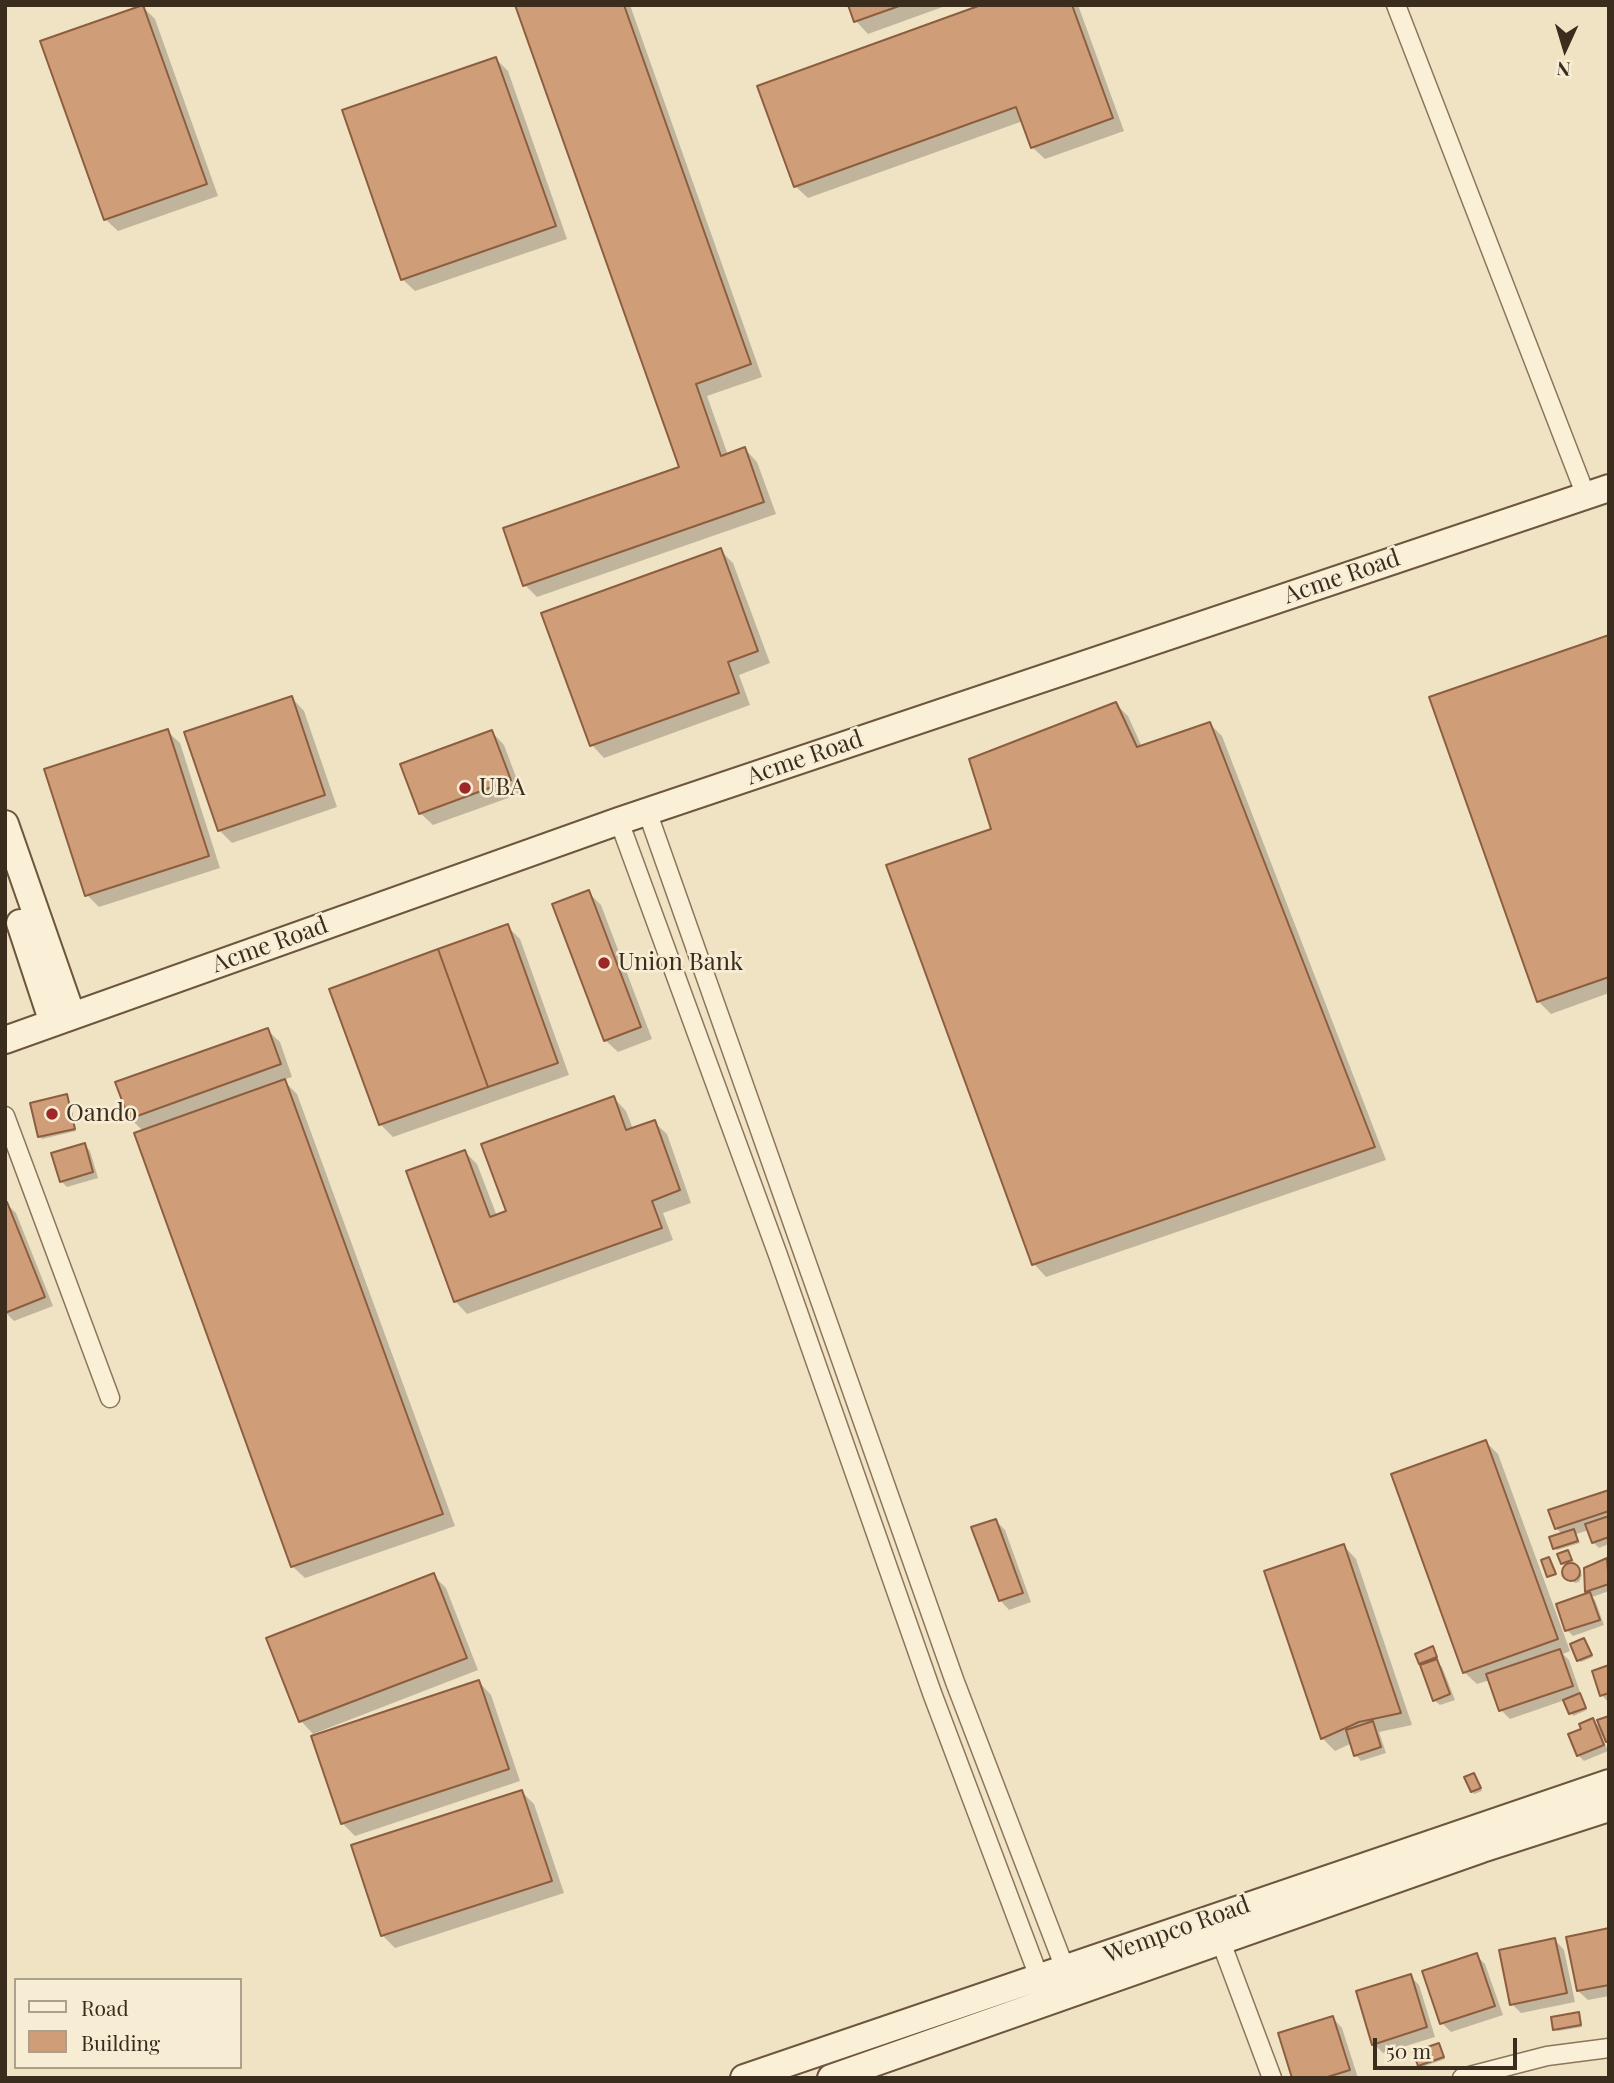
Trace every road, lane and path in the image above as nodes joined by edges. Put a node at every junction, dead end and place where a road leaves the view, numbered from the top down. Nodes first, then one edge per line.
1 (1396, 5) edge
2 (1598, 492) edge
3 (647, 811) junction
4 (619, 821) junction
5 (5, 824) edge
6 (5, 878) edge
7 (63, 1019) junction
8 (5, 1040) edge
9 (731, 1046) junction
10 (705, 1057) junction
11 (5, 1116) edge
12 (110, 1398) dead end
13 (1609, 1783) edge
14 (1609, 1808) edge
15 (1221, 1942) junction
16 (1070, 1981) junction
17 (1044, 1990) junction
18 (1609, 2048) edge
19 (744, 2078) edge
20 (831, 2078) edge
21 (1272, 2078) edge
22 (1462, 2078) edge

1 - 2 street
2 - 3 street, Acme Road
3 - 4 street, Acme Road
3 - 9 street
4 - 7 street, Acme Road
4 - 10 street
5 - 7 street
6 - 7 street
7 - 8 street, Acme Road
9 - 10 street
9 - 16 street
10 - 17 street
11 - 12 street
13 - 16 street, Wempco Road
14 - 15 street, Wempco Road
15 - 16 street, Wempco Road
15 - 21 street
16 - 17 street, Wempco Road
17 - 19 street, Wempco Road
17 - 20 street, Wempco Road
18 - 22 street

